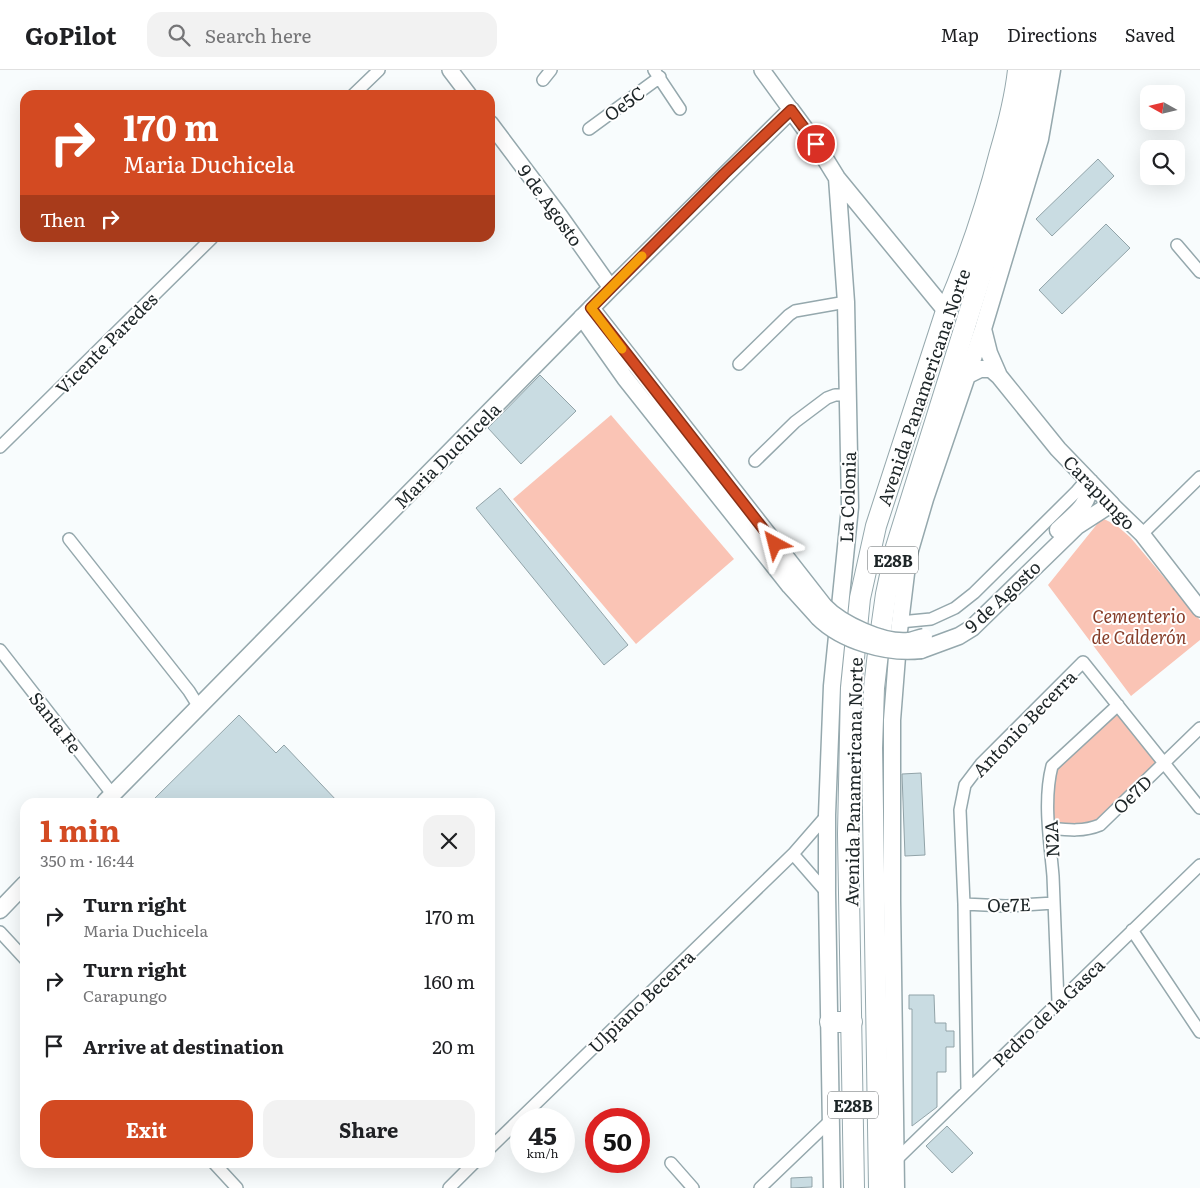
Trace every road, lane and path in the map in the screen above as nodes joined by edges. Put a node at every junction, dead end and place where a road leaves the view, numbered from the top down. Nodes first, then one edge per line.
1 (379, 70) edge
2 (450, 70) edge
3 (551, 70) edge
4 (762, 70) edge
5 (1018, 70) edge
6 (1036, 70) edge
7 (1052, 70) edge
8 (657, 73) edge
9 (543, 80) dead end
10 (358, 90) edge
11 (465, 90) edge
12 (680, 109) dead end
13 (791, 110) junction
14 (589, 129) dead end
15 (495, 130) edge
16 (837, 178) junction
17 (208, 242) edge
18 (1177, 245) dead end
19 (1200, 272) edge
20 (611, 288) junction
21 (846, 302) junction
22 (946, 311) junction
23 (586, 313) junction
24 (983, 329) junction
25 (739, 364) dead end
26 (968, 375) junction
27 (999, 376) junction
28 (847, 394) junction
29 (0, 447) edge
30 (755, 461) dead end
31 (1200, 477) edge
32 (1088, 480) junction
33 (1111, 504) junction
34 (1142, 534) junction
35 (69, 539) dead end
36 (1200, 609) edge
37 (900, 622) junction
38 (922, 644) junction
39 (0, 650) edge
40 (1118, 705) junction
41 (199, 706) junction
42 (1200, 728) edge
43 (1164, 763) junction
44 (108, 798) edge
45 (110, 798) edge
46 (1200, 808) edge
47 (827, 815) junction
48 (1050, 828) junction
49 (793, 854) junction
50 (1200, 865) edge
51 (20, 888) edge
52 (826, 893) junction
53 (2, 903) edge
54 (1054, 903) junction
55 (964, 904) junction
56 (1132, 930) junction
57 (0, 932) edge
58 (20, 954) edge
59 (1058, 1002) junction
60 (830, 1022) junction
61 (852, 1022) junction
62 (1200, 1032) edge
63 (886, 1069) junction
64 (967, 1091) junction
65 (831, 1120) junction
66 (495, 1143) edge
67 (896, 1160) junction
68 (671, 1163) dead end
69 (219, 1168) edge
70 (469, 1168) edge
71 (237, 1188) edge
72 (448, 1188) edge
73 (693, 1188) edge
74 (760, 1188) edge
75 (832, 1188) edge
76 (854, 1188) edge
77 (879, 1188) edge
78 (896, 1188) edge

1 - 10 street
2 - 11 street
3 - 9 street
4 - 13 street
5 - 22 highway, Avenida Panamericana Norte / E28B
6 - 63 highway, Avenida Panamericana Norte / E28B
7 - 24 main road, Avenida Panamericana Norte
8 - 12 street
8 - 14 street, Oe5C
13 - 16 main road
13 - 20 main road, Maria Duchicela
15 - 20 street, 9 de Agosto
16 - 21 main road, La Colonia
16 - 22 main road
17 - 29 street, Vicente Paredes
18 - 19 street
20 - 23 main road, Maria Duchicela
21 - 25 street
21 - 28 main road, La Colonia
22 - 61 highway, Avenida Panamericana Norte / E28B
23 - 38 main road, 9 de Agosto, bridge
23 - 41 main road, Maria Duchicela
24 - 26 main road, Avenida Panamericana Norte
24 - 27 main road, Carapungo
26 - 27 main road
26 - 37 main road, Avenida Panamericana Norte
27 - 32 main road, Carapungo
28 - 30 street
28 - 47 main road, La Colonia
31 - 34 street
32 - 33 main road, Carapungo
32 - 37 street
32 - 38 main road, 9 de Agosto
33 - 34 street, Carapungo
33 - 38 main road, 9 de Agosto
34 - 36 street, Carapungo
35 - 41 street
37 - 63 main road, Avenida Panamericana Norte
39 - 44 street, Santa Fe
40 - 43 street, Antonio Becerra
40 - 48 street, N2A
40 - 55 street, Antonio Becerra
41 - 45 main road, Maria Duchicela
42 - 43 street, Oe7D
43 - 46 street, Antonio Becerra
43 - 48 street, Oe7D
47 - 49 street, Ulpiano Becerra
47 - 52 main road, Avenida Panamericana Norte
48 - 54 street, N2A
49 - 52 street
49 - 66 street, Ulpiano Becerra
50 - 56 street, Pedro de la Gasca
51 - 53 main road
52 - 60 main road, Avenida Panamericana Norte
54 - 55 street, Oe7E
54 - 59 street, N2A
55 - 64 street, Antonio Becerra
56 - 59 street, Pedro de la Gasca
56 - 62 street
57 - 58 street
59 - 64 street, Pedro de la Gasca
60 - 61 highway
60 - 65 main road, Avenida Panamericana Norte
61 - 76 highway, Avenida Panamericana Norte / E28B
63 - 67 main road, Avenida Panamericana Norte
63 - 77 highway, Avenida Panamericana Norte / E28B
64 - 67 street, Pedro de la Gasca
65 - 74 street
65 - 75 main road, Avenida Panamericana Norte
67 - 78 main road, Avenida Panamericana Norte
68 - 73 street
69 - 71 street
70 - 72 street

